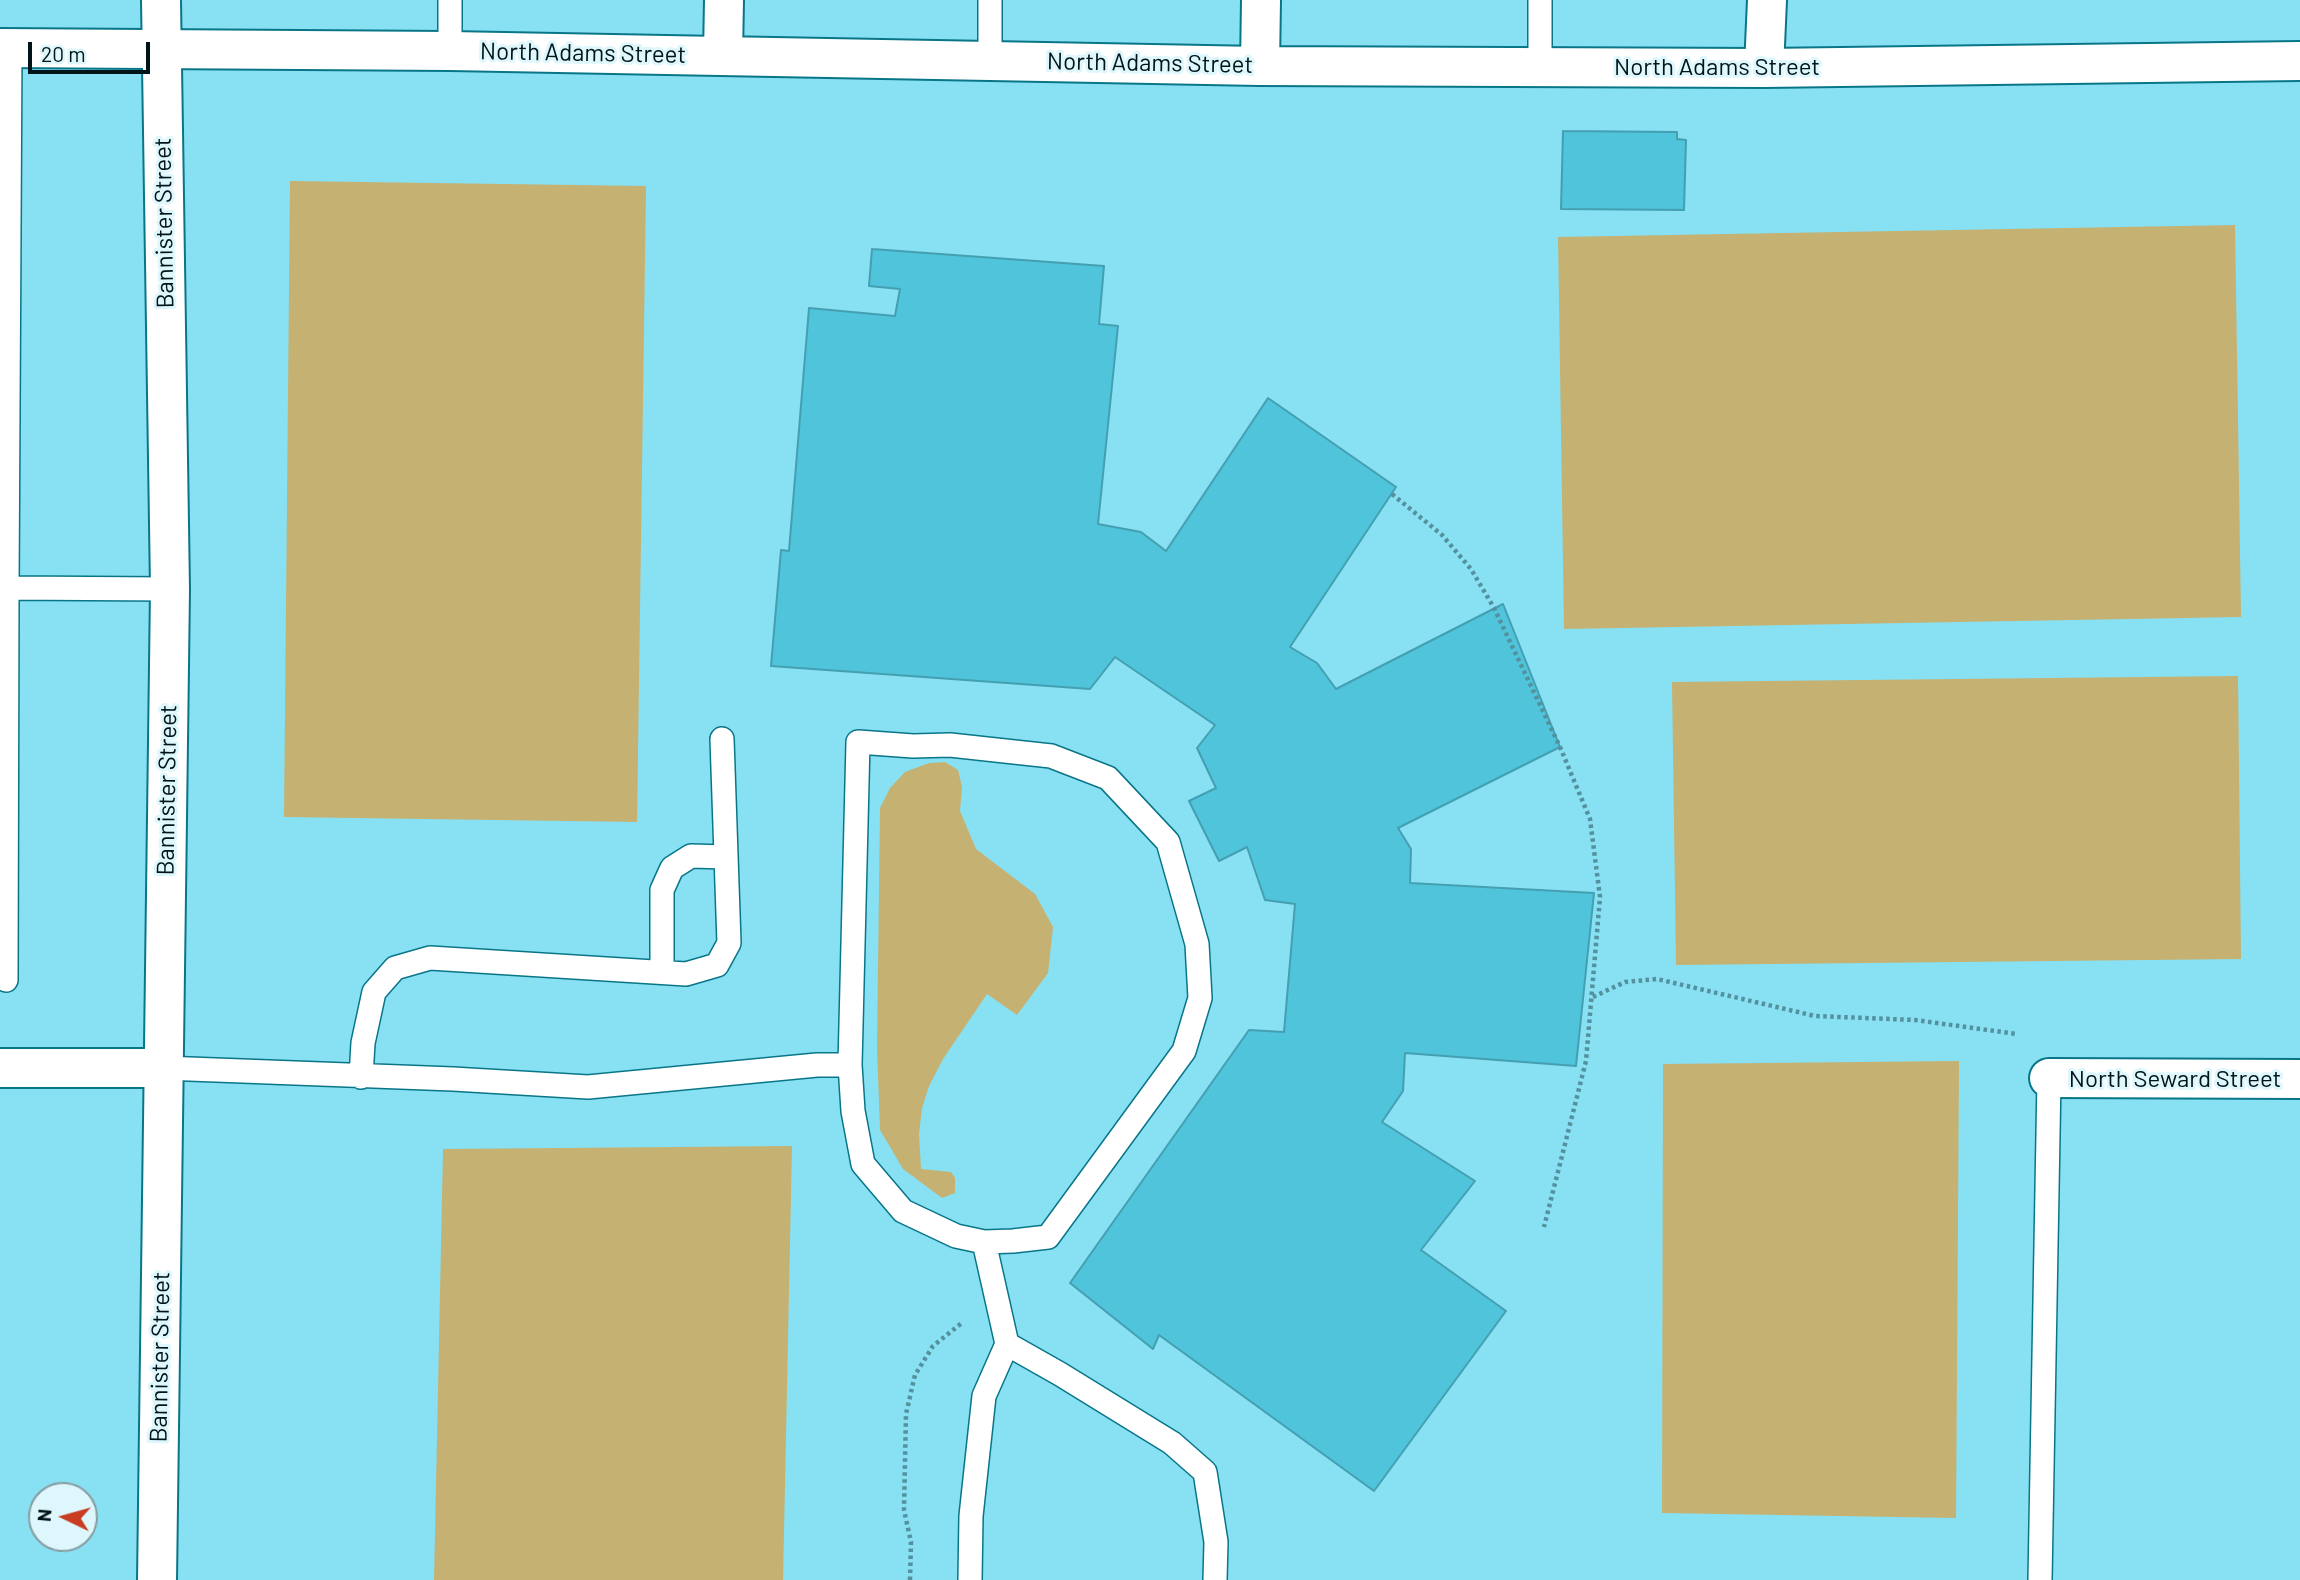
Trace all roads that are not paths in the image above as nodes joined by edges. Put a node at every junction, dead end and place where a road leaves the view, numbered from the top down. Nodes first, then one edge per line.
1 (161, 0) edge
2 (450, 0) edge
3 (724, 0) edge
4 (990, 0) edge
5 (1261, 0) edge
6 (1540, 0) edge
7 (1767, 0) edge
8 (5, 48) edge
9 (161, 48) junction
10 (450, 51) junction
11 (723, 55) junction
12 (990, 60) junction
13 (2300, 61) edge
14 (1260, 66) junction
15 (1540, 67) junction
16 (1764, 68) junction
17 (5, 129) edge
18 (4, 588) edge
19 (170, 589) junction
20 (722, 739) dead end
21 (726, 857) junction
22 (662, 972) junction
23 (6, 979) dead end
24 (850, 1066) junction
25 (0, 1068) edge
26 (163, 1068) junction
27 (360, 1077) junction
28 (2049, 1078) joint
29 (2300, 1079) edge
30 (984, 1242) junction
31 (1007, 1344) junction
32 (157, 1580) edge
33 (970, 1580) edge
34 (1215, 1580) edge
35 (2040, 1580) edge

1 - 9 street, Bannister Street
2 - 10 lane
3 - 11 street
4 - 12 lane
5 - 14 street
6 - 15 lane
7 - 16 street
8 - 9 street, North Adams Street
8 - 17 lane
9 - 10 street, North Adams Street
9 - 19 street, Bannister Street
10 - 11 street, North Adams Street
11 - 12 street, North Adams Street
12 - 14 street, North Adams Street
13 - 16 street, North Adams Street
14 - 15 street, North Adams Street
15 - 16 street, North Adams Street
17 - 18 lane
18 - 19 lane
18 - 23 lane
19 - 26 street, Bannister Street
20 - 21 lane
21 - 22 lane
21 - 22 lane
22 - 27 lane
24 - 27 lane
24 - 30 lane
24 - 30 lane
25 - 26 street
26 - 27 lane
26 - 32 street, Bannister Street
28 - 29 street, North Seward Street
28 - 35 lane
30 - 31 lane
31 - 33 lane
31 - 34 lane

